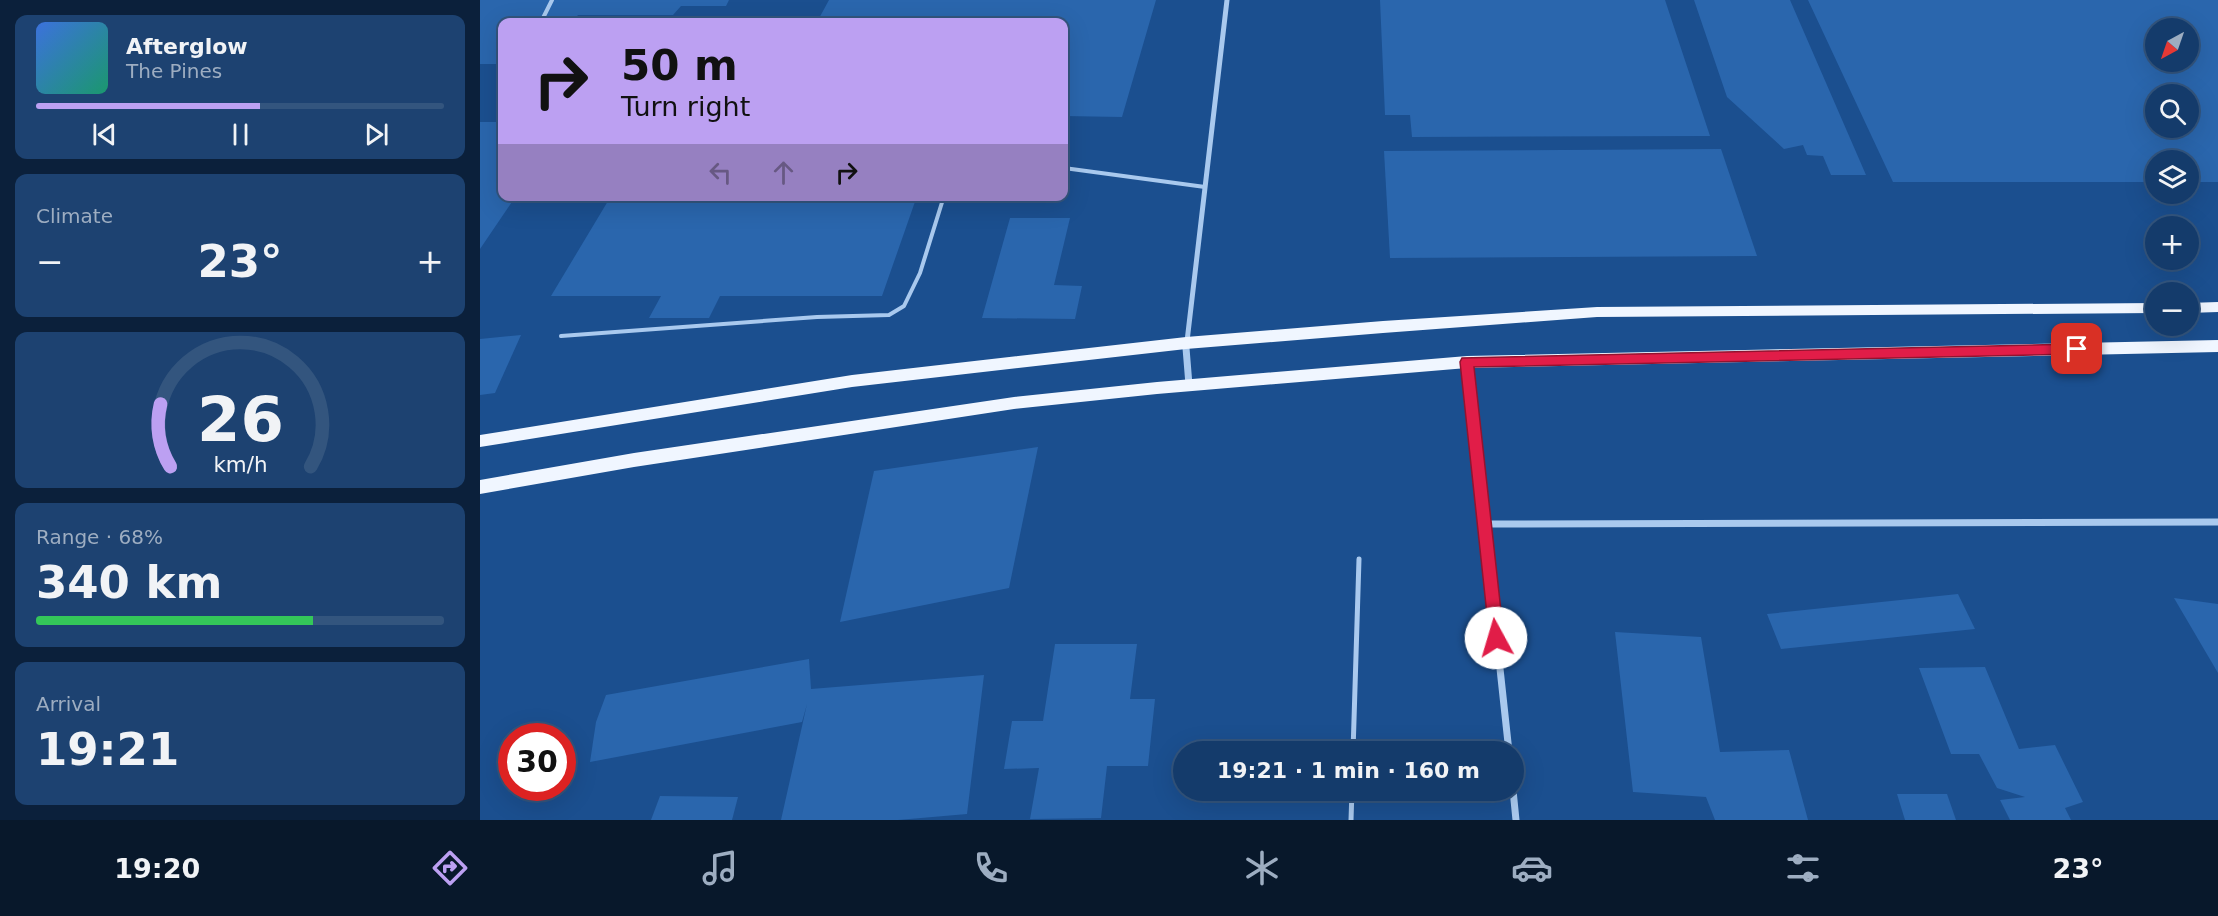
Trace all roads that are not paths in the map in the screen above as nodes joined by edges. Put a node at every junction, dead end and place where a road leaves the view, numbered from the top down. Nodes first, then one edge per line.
1 (552, 0) edge
2 (1227, 0) edge
3 (543, 18) edge
4 (1068, 169) edge
5 (1205, 187) junction
6 (942, 201) edge
7 (2218, 307) edge
8 (2145, 308) edge
9 (2199, 308) edge
10 (561, 336) dead end
11 (1186, 344) junction
12 (2218, 346) edge
13 (1467, 362) junction
14 (1189, 385) junction
15 (480, 441) edge
16 (480, 487) edge
17 (2218, 522) edge
18 (1483, 524) junction
19 (1359, 559) dead end
20 (1353, 741) edge
21 (1508, 741) edge
22 (1352, 801) edge
23 (1514, 801) edge
24 (1351, 820) edge
25 (1516, 820) edge

1 - 3 lane
2 - 5 street
4 - 5 lane
5 - 11 street
6 - 10 lane
7 - 9 main road
8 - 11 main road
11 - 14 street
11 - 15 main road
12 - 13 main road
13 - 14 main road
13 - 18 street
14 - 16 main road
17 - 18 street
18 - 21 street
19 - 20 lane
22 - 24 lane
23 - 25 street

